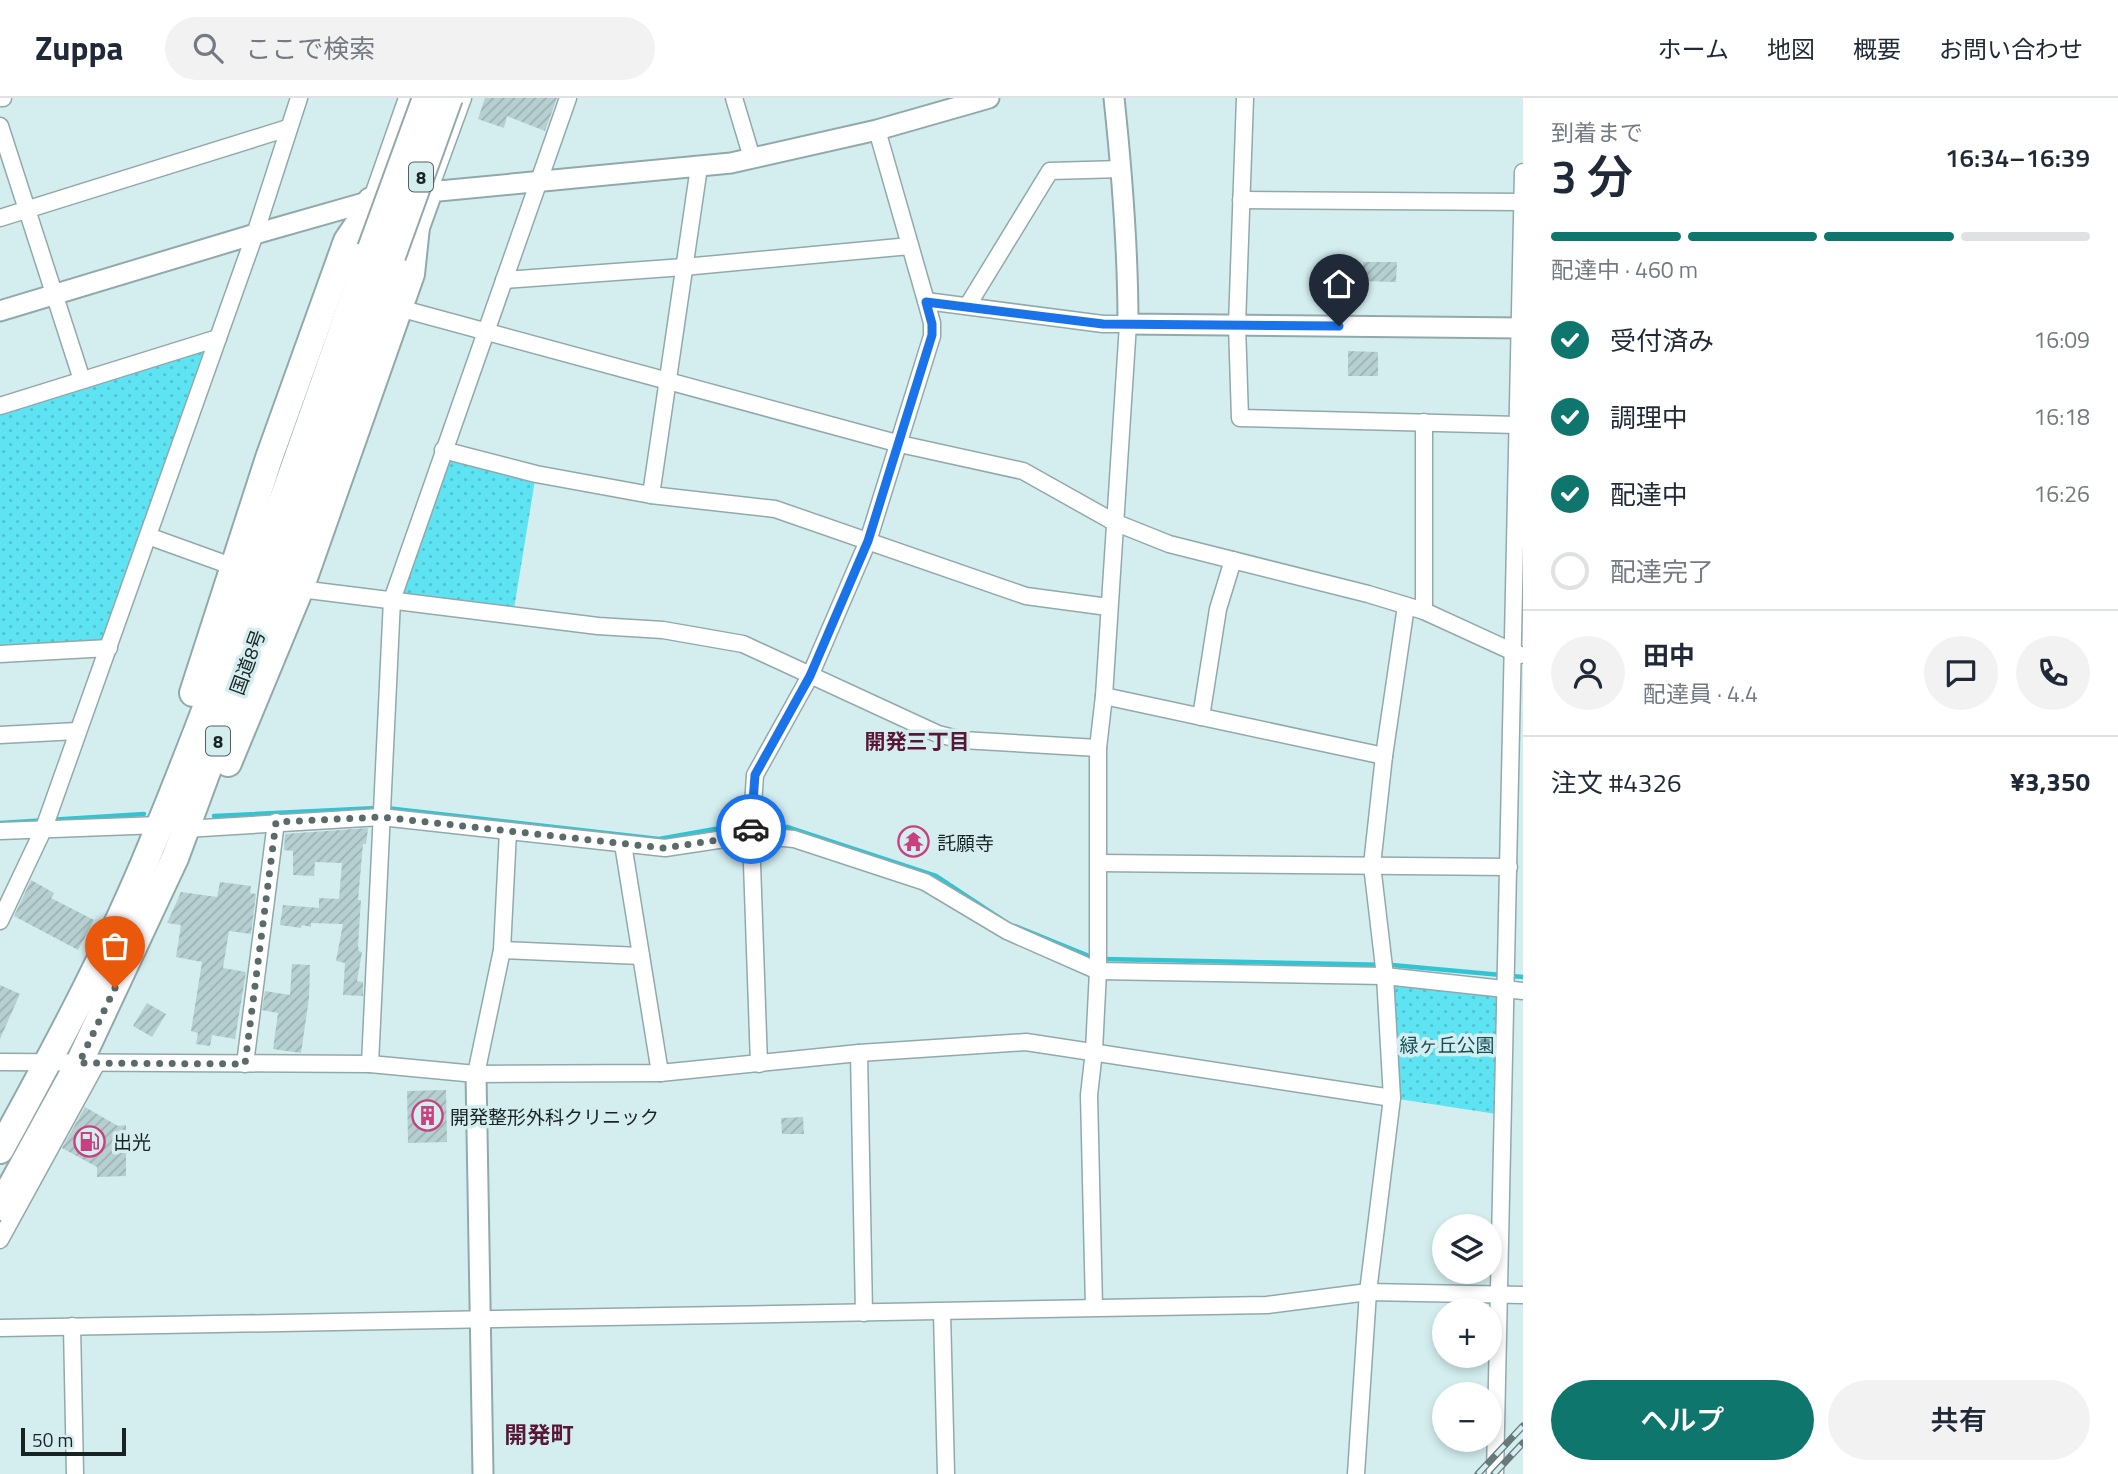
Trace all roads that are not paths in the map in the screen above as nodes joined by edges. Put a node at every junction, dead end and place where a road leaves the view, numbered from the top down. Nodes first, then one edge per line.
1 (299, 98) edge
2 (407, 98) edge
3 (426, 98) edge
4 (450, 98) edge
5 (463, 98) edge
6 (568, 98) edge
7 (734, 98) edge
8 (989, 98) edge
9 (1114, 98) edge
10 (1245, 98) edge
11 (0, 126) edge
12 (288, 128) junction
13 (877, 130) junction
14 (752, 158) junction
15 (699, 167) junction
16 (1122, 169) junction
17 (1523, 172) edge
18 (539, 180) junction
19 (429, 191) junction
20 (1241, 200) junction
21 (371, 201) junction
22 (1522, 202) edge
23 (28, 210) junction
24 (0, 218) edge
25 (255, 234) junction
26 (911, 246) junction
27 (382, 253) junction
28 (684, 267) junction
29 (504, 280) junction
30 (55, 294) junction
31 (926, 302) junction
32 (968, 305) junction
33 (399, 308) junction
34 (0, 311) edge
35 (1128, 324) junction
36 (1237, 325) junction
37 (1521, 328) edge
38 (486, 331) junction
39 (218, 338) junction
40 (82, 380) junction
41 (667, 382) junction
42 (0, 406) edge
43 (1424, 422) junction
44 (1517, 425) junction
45 (900, 444) junction
46 (443, 450) junction
47 (651, 495) junction
48 (1114, 522) junction
49 (148, 536) junction
50 (868, 541) junction
51 (1234, 560) junction
52 (234, 567) junction
53 (300, 589) junction
54 (391, 600) junction
55 (1406, 606) junction
56 (1108, 607) junction
57 (1424, 611) junction
58 (109, 648) junction
59 (0, 654) edge
60 (1518, 654) edge
61 (810, 676) junction
62 (1104, 696) junction
63 (1201, 717) junction
64 (77, 731) junction
65 (0, 735) edge
66 (1098, 748) junction
67 (1384, 756) junction
68 (381, 817) junction
69 (276, 822) junction
70 (44, 828) junction
71 (186, 829) junction
72 (0, 831) edge
73 (156, 831) junction
74 (508, 831) junction
75 (751, 835) junction
76 (623, 844) junction
77 (1099, 863) junction
78 (1372, 865) junction
79 (1509, 867) junction
80 (0, 921) edge
81 (502, 950) junction
82 (641, 956) junction
83 (1098, 971) junction
84 (1385, 976) junction
85 (1515, 990) edge
86 (1094, 1051) junction
87 (859, 1053) junction
88 (0, 1062) edge
89 (48, 1062) junction
90 (88, 1063) junction
91 (759, 1063) junction
92 (245, 1064) junction
93 (370, 1064) junction
94 (660, 1073) junction
95 (476, 1074) junction
96 (1392, 1098) junction
97 (0, 1150) edge
98 (0, 1207) edge
99 (0, 1240) edge
100 (1368, 1292) junction
101 (1499, 1294) junction
102 (1523, 1295) edge
103 (1094, 1307) junction
104 (942, 1312) junction
105 (864, 1313) junction
106 (481, 1320) junction
107 (72, 1326) junction
108 (0, 1328) edge
109 (75, 1474) edge
110 (483, 1474) edge
111 (946, 1474) edge
112 (1356, 1474) edge
113 (1495, 1474) edge

1 - 12 street
2 - 21 street
3 - 27 highway, 国道8号 / 8, bridge
4 - 27 highway, 国道8号 / 8, bridge
5 - 19 street
6 - 18 street
7 - 14 street
8 - 13 street
9 - 16 street
10 - 20 street
11 - 23 street
12 - 23 street
12 - 25 street
13 - 14 street
13 - 26 street
14 - 15 street
15 - 18 street
15 - 28 street
16 - 32 street
16 - 35 street
17 - 22 street
18 - 19 street
18 - 29 street
19 - 21 street
19 - 33 highway, 8
20 - 22 street
20 - 36 street
21 - 25 street
21 - 52 highway, 8
22 - 37 street
23 - 24 street
23 - 30 street
25 - 30 street
25 - 39 street
26 - 28 street
26 - 31 street
27 - 71 highway, 国道8号 / 8
27 - 73 highway, 国道8号 / 8
28 - 29 street
28 - 41 street
29 - 38 street
30 - 34 street
30 - 40 street
31 - 32 street
31 - 45 street
32 - 35 street
33 - 38 street
33 - 53 highway, 8
35 - 36 street
35 - 48 street
36 - 37 street
36 - 43 street
37 - 44 street
38 - 41 street
38 - 46 street
39 - 40 street
39 - 49 street
40 - 42 street
41 - 45 street
41 - 47 street
43 - 44 street
43 - 57 street
44 - 60 street
45 - 48 street
45 - 50 street
46 - 47 street
46 - 54 street
47 - 50 street
48 - 51 street
48 - 56 street
49 - 52 street
49 - 58 street
50 - 56 street
50 - 61 street
51 - 55 street
51 - 63 street
52 - 73 highway, 8
53 - 54 street
53 - 71 highway, 8
54 - 61 street
54 - 68 street
55 - 57 street
55 - 67 street
56 - 62 street
57 - 60 street
58 - 59 street
58 - 64 street
60 - 79 street
61 - 66 street
61 - 75 street
62 - 63 street
62 - 66 street
63 - 67 street
64 - 65 street
64 - 70 street
66 - 77 street
67 - 78 street
68 - 69 street
68 - 74 street
68 - 93 street
69 - 71 street
69 - 92 street
70 - 72 street
70 - 73 street
70 - 80 street
71 - 90 highway, 国道8号 / 8
73 - 89 highway, 国道8号 / 8
74 - 76 street
74 - 81 street
75 - 76 street
75 - 83 street
75 - 91 street
76 - 82 street
77 - 78 street
77 - 83 street
78 - 79 street
78 - 84 street
79 - 85 street
81 - 82 street
81 - 95 street
82 - 94 street
83 - 84 street
83 - 86 street
84 - 85 street
84 - 96 street
85 - 101 street
86 - 87 street
86 - 96 street
86 - 103 street
87 - 91 street
87 - 105 street
88 - 89 street
89 - 90 street
89 - 97 highway, 国道8号 / 8
90 - 92 street
90 - 98 highway, 国道8号 / 8
90 - 99 street
91 - 94 street
92 - 93 street
93 - 95 street
94 - 95 street
95 - 106 street
96 - 100 street
100 - 101 street
100 - 103 street
100 - 112 street
101 - 102 street
101 - 113 street
103 - 104 street
104 - 105 street
104 - 111 street
105 - 106 street
106 - 107 street
106 - 110 street
107 - 108 street
107 - 109 street

